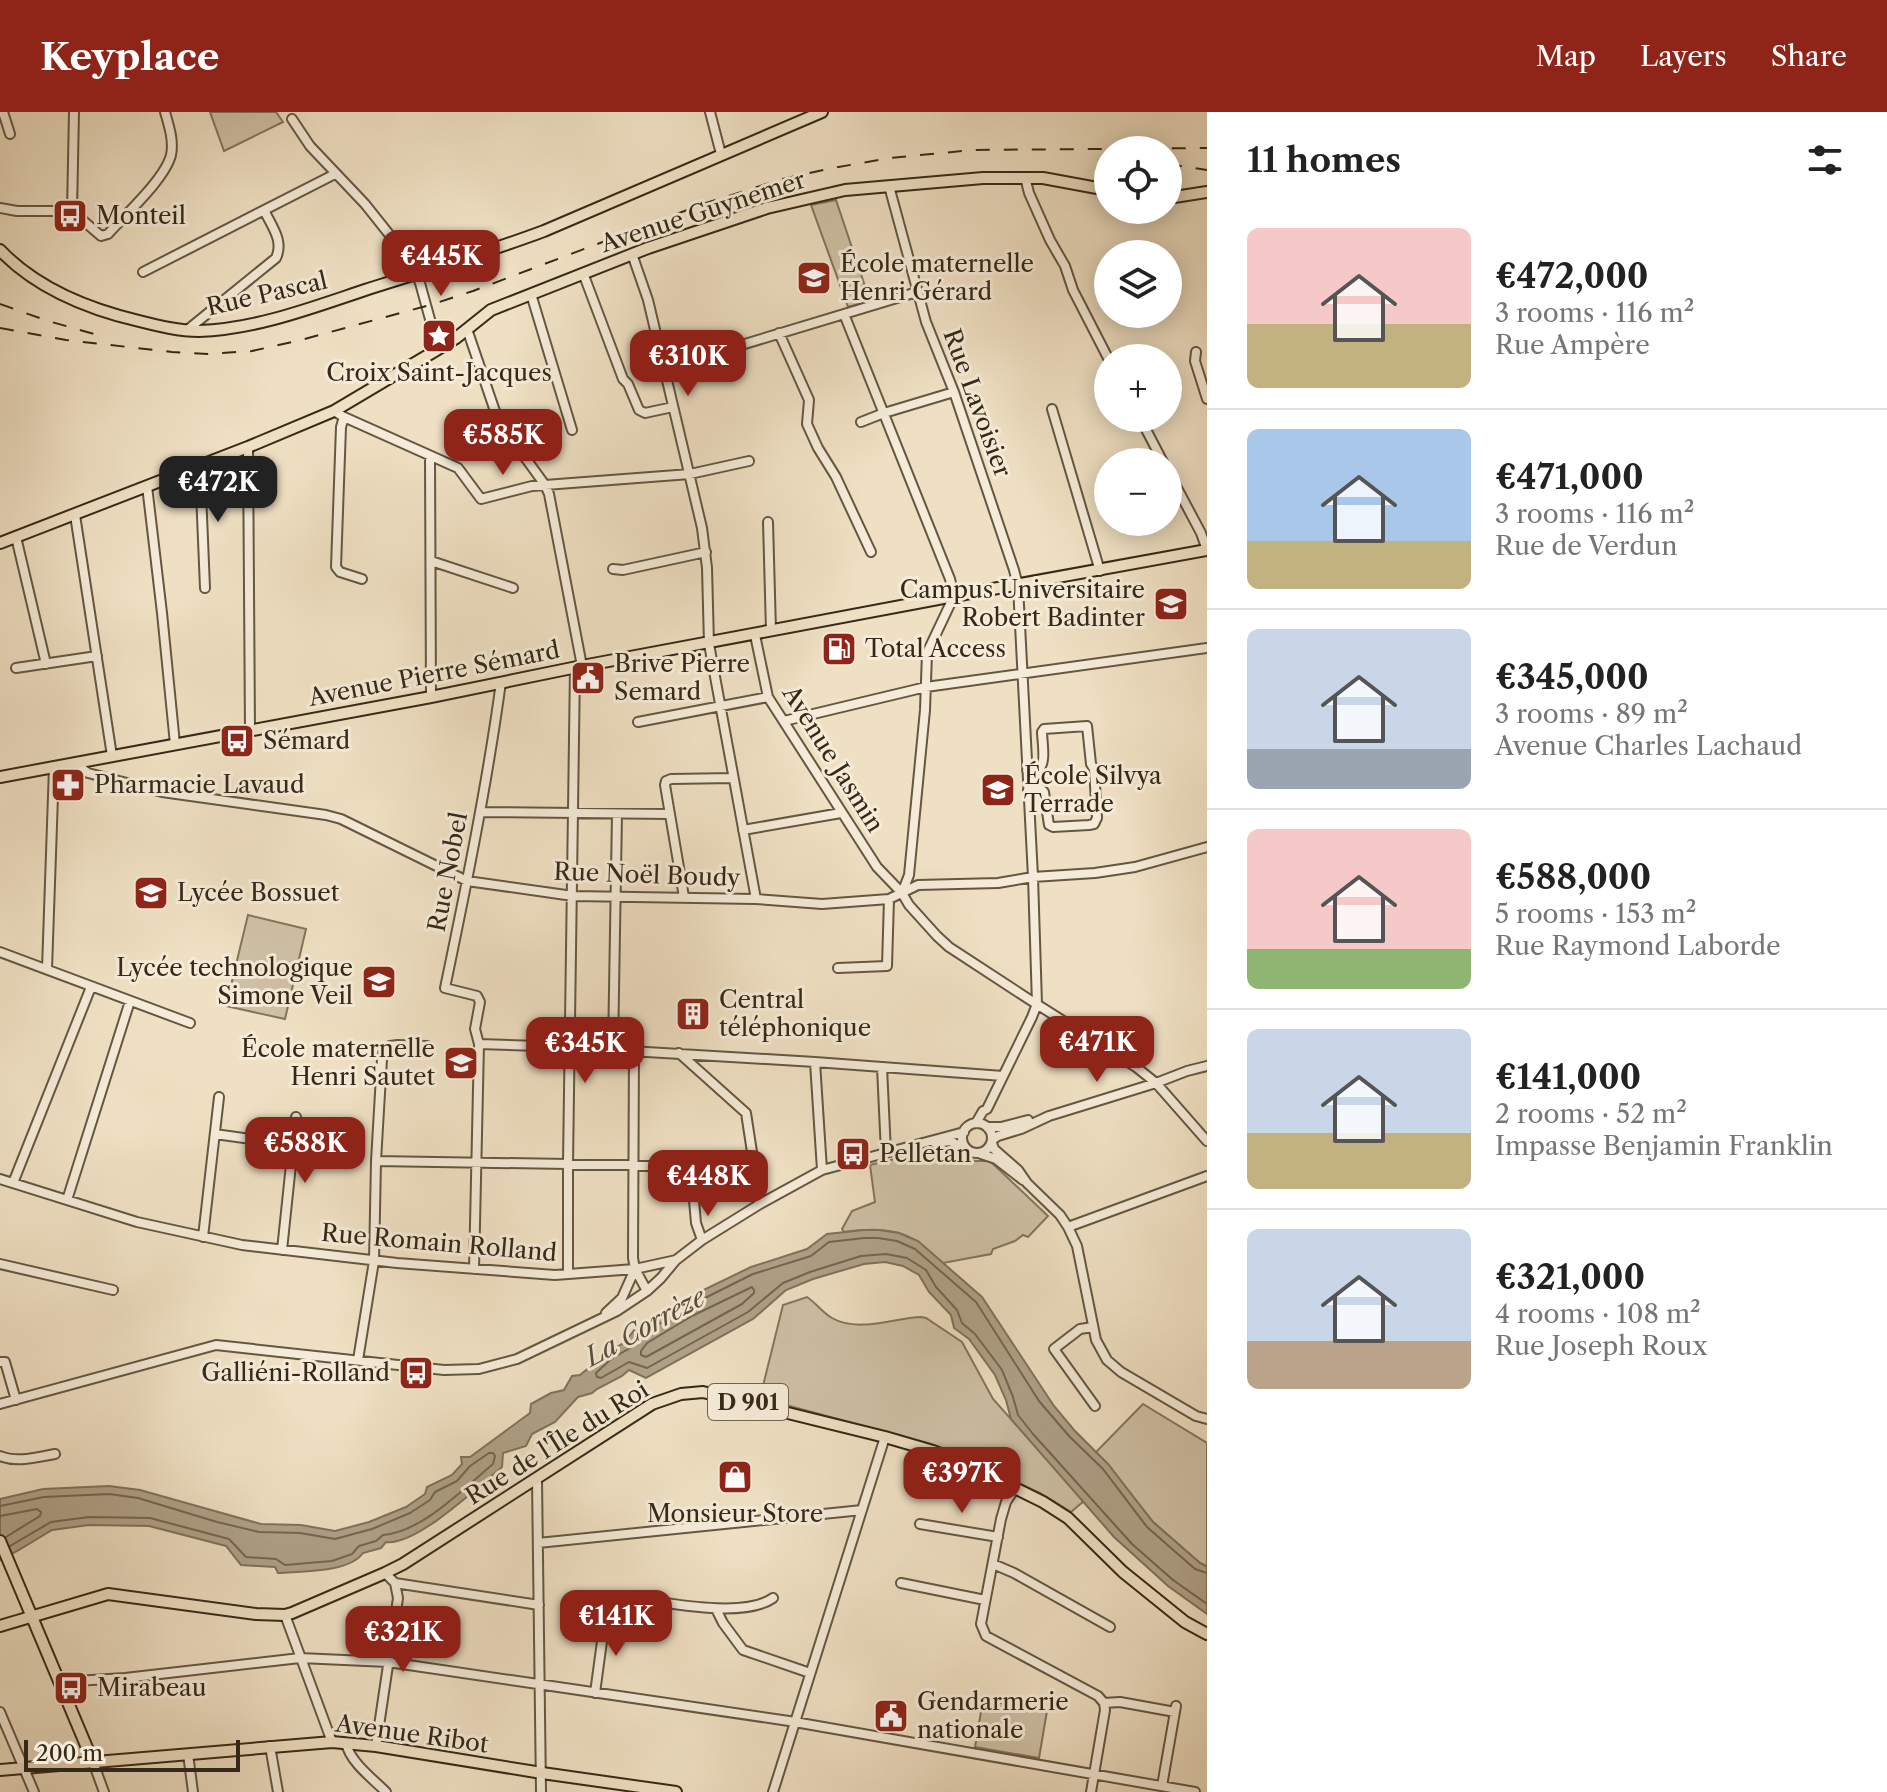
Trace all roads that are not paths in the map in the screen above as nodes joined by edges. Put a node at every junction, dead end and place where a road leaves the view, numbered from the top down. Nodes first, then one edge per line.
1 (2, 112) edge
2 (74, 112) edge
3 (165, 112) edge
4 (710, 112) edge
5 (822, 112) edge
6 (292, 119) dead end
7 (10, 134) dead end
8 (721, 154) junction
9 (335, 174) junction
10 (1025, 177) junction
11 (889, 186) junction
12 (1094, 188) edge
13 (1207, 192) edge
14 (1182, 196) edge
15 (0, 208) edge
16 (264, 210) junction
17 (72, 211) junction
18 (0, 250) edge
19 (632, 254) junction
20 (143, 272) dead end
21 (583, 273) junction
22 (417, 274) junction
23 (917, 292) junction
24 (531, 294) junction
25 (844, 314) junction
26 (467, 329) junction
27 (186, 331) junction
28 (779, 333) junction
29 (1101, 344) edge
30 (435, 351) junction
31 (1196, 352) dead end
32 (665, 368) junction
33 (954, 392) junction
34 (1207, 399) edge
35 (673, 407) junction
36 (1052, 409) dead end
37 (334, 411) junction
38 (884, 413) junction
39 (344, 417) junction
40 (861, 422) dead end
41 (572, 430) dead end
42 (248, 447) junction
43 (430, 456) junction
44 (749, 461) dead end
45 (196, 466) junction
46 (690, 474) junction
47 (545, 485) junction
48 (147, 486) junction
49 (1182, 497) edge
50 (75, 515) junction
51 (768, 522) dead end
52 (16, 537) junction
53 (0, 543) edge
54 (1207, 550) edge
55 (706, 552) junction
56 (871, 552) dead end
57 (431, 561) junction
58 (613, 569) dead end
59 (1100, 571) junction
60 (362, 579) dead end
61 (1018, 586) junction
62 (205, 588) dead end
63 (513, 588) dead end
64 (954, 596) junction
65 (771, 631) junction
66 (755, 635) junction
67 (709, 644) junction
68 (1207, 648) edge
69 (97, 656) junction
70 (46, 664) junction
71 (578, 667) junction
72 (16, 668) dead end
73 (1022, 674) junction
74 (501, 682) junction
75 (926, 687) junction
76 (431, 697) junction
77 (768, 697) junction
78 (719, 705) junction
79 (784, 721) junction
80 (638, 722) dead end
81 (250, 730) junction
82 (175, 744) junction
83 (112, 756) junction
84 (79, 762) junction
85 (54, 767) junction
86 (1027, 770) junction
87 (4, 776) edge
88 (733, 778) junction
89 (1, 788) edge
90 (1028, 790) junction
91 (480, 812) junction
92 (841, 813) junction
93 (574, 814) junction
94 (617, 814) junction
95 (670, 814) junction
96 (743, 830) junction
97 (1207, 847) edge
98 (1033, 877) junction
99 (467, 881) junction
100 (902, 893) junction
101 (573, 896) junction
102 (616, 897) junction
103 (684, 897) junction
104 (756, 899) junction
105 (889, 899) junction
106 (0, 952) edge
107 (838, 968) dead end
108 (47, 969) junction
109 (91, 987) junction
110 (130, 1001) junction
111 (1037, 1004) junction
112 (190, 1023) dead end
113 (479, 1044) junction
114 (427, 1046) dead end
115 (570, 1047) junction
116 (634, 1051) junction
117 (679, 1053) junction
118 (815, 1062) junction
119 (1207, 1066) edge
120 (882, 1067) junction
121 (1003, 1076) junction
122 (1156, 1083) junction
123 (219, 1097) dead end
124 (1049, 1116) junction
125 (296, 1117) dead end
126 (983, 1126) junction
127 (964, 1132) junction
128 (215, 1134) junction
129 (1207, 1141) edge
130 (992, 1142) junction
131 (293, 1145) junction
132 (903, 1149) junction
133 (967, 1150) junction
134 (886, 1153) junction
135 (978, 1154) junction
136 (376, 1161) junction
137 (476, 1162) junction
138 (568, 1163) junction
139 (632, 1165) junction
140 (822, 1170) junction
141 (1207, 1176) edge
142 (0, 1179) edge
143 (13, 1183) junction
144 (1027, 1183) junction
145 (67, 1200) junction
146 (760, 1204) junction
147 (1068, 1227) junction
148 (203, 1237) junction
149 (702, 1240) junction
150 (282, 1250) junction
151 (676, 1260) junction
152 (374, 1261) junction
153 (0, 1264) edge
154 (474, 1269) junction
155 (635, 1269) junction
156 (568, 1274) junction
157 (113, 1290) dead end
158 (647, 1291) junction
159 (602, 1317) junction
160 (1093, 1327) junction
161 (358, 1360) junction
162 (3, 1362) edge
163 (16, 1400) junction
164 (0, 1404) edge
165 (1095, 1406) dead end
166 (1207, 1419) edge
167 (885, 1437) junction
168 (55, 1454) dead end
169 (0, 1456) edge
170 (537, 1479) junction
171 (1011, 1486) junction
172 (862, 1510) junction
173 (920, 1524) dead end
174 (998, 1537) junction
175 (0, 1541) edge
176 (538, 1543) junction
177 (993, 1564) junction
178 (390, 1571) junction
179 (400, 1583) junction
180 (901, 1583) dead end
181 (773, 1598) dead end
182 (640, 1599) dead end
183 (985, 1600) junction
184 (539, 1605) junction
185 (716, 1609) junction
186 (285, 1615) junction
187 (32, 1616) junction
188 (608, 1617) dead end
189 (0, 1626) edge
190 (1110, 1627) dead end
191 (1207, 1634) edge
192 (300, 1658) junction
193 (388, 1662) junction
194 (810, 1673) junction
195 (59, 1682) junction
196 (540, 1684) junction
197 (595, 1693) junction
198 (1104, 1703) junction
199 (0, 1712) edge
200 (794, 1722) junction
201 (332, 1742) junction
202 (346, 1743) junction
203 (270, 1746) junction
204 (376, 1746) junction
205 (188, 1754) junction
206 (93, 1762) junction
207 (24, 1768) junction
208 (0, 1770) edge
209 (542, 1773) junction
210 (1095, 1775) junction
211 (1162, 1786) junction
212 (34, 1792) edge
213 (104, 1792) edge
214 (193, 1792) edge
215 (278, 1792) edge
216 (386, 1792) edge
217 (541, 1792) edge
218 (676, 1792) edge
219 (773, 1792) edge
220 (1091, 1792) edge
221 (1195, 1792) edge

1 - 7 street
2 - 17 street
3 - 17 street
4 - 8 street
5 - 8 main road, Rue Pascal
6 - 9 street
8 - 22 main road, Rue Pascal
9 - 16 street
9 - 22 street
10 - 11 main road, Avenue Guynemer
10 - 12 main road, Avenue Guynemer
10 - 29 street
11 - 19 main road, Avenue Guynemer
11 - 23 street, Rue Lavoisier
13 - 14 main road
15 - 17 street
16 - 20 street
16 - 27 street
18 - 27 main road, Rue Pascal
19 - 21 main road, Avenue Guynemer
19 - 32 street
21 - 24 main road, Avenue Guynemer
21 - 35 street
22 - 27 main road, Rue Pascal
22 - 30 street
23 - 25 street
23 - 33 street, Rue Lavoisier
24 - 26 main road, Avenue Guynemer
24 - 41 street
25 - 28 street
25 - 38 street
26 - 30 main road, Avenue Guynemer
26 - 47 street
28 - 32 street
28 - 56 street
30 - 37 main road, Avenue Guynemer
31 - 34 street
32 - 35 street
33 - 38 street
33 - 61 street, Rue Lavoisier
35 - 46 street
36 - 59 street
37 - 39 street
37 - 42 main road, Avenue Guynemer
38 - 40 street
38 - 64 street
39 - 43 street
39 - 60 street
42 - 45 main road, Avenue Guynemer
42 - 81 street
43 - 47 street
43 - 57 street
44 - 46 street
45 - 48 main road, Avenue Guynemer
45 - 62 street
46 - 47 street
46 - 55 street
47 - 71 street
48 - 50 main road, Avenue Guynemer
48 - 82 street
49 - 54 street
50 - 52 main road, Avenue Guynemer
50 - 69 street
51 - 65 street
52 - 53 main road, Avenue Guynemer
52 - 70 street
54 - 59 main road, Avenue Pierre Sémard
55 - 58 street
55 - 67 street
57 - 63 street
57 - 76 street
59 - 61 main road, Avenue Pierre Sémard
61 - 64 main road, Avenue Pierre Sémard
61 - 73 street, Rue Lavoisier
64 - 65 main road, Avenue Pierre Sémard
64 - 75 street
65 - 66 main road, Avenue Pierre Sémard
66 - 67 main road, Avenue Pierre Sémard
66 - 77 street, Avenue Jasmin
67 - 71 main road, Avenue Pierre Sémard
67 - 78 street
68 - 73 street
69 - 70 street
69 - 83 street
70 - 72 street
71 - 74 main road, Avenue Pierre Sémard
71 - 93 street
73 - 75 street
73 - 86 street, Rue Lavoisier
74 - 76 main road, Avenue Pierre Sémard
74 - 91 street, Rue Nobel
75 - 79 street
75 - 100 street
76 - 81 main road, Avenue Pierre Sémard
77 - 78 street
77 - 79 street, Avenue Jasmin
78 - 80 street
78 - 88 street
79 - 92 street, Avenue Jasmin
81 - 82 main road, Avenue Pierre Sémard
82 - 83 main road, Avenue Pierre Sémard
83 - 84 main road, Avenue Pierre Sémard
84 - 85 main road, Avenue Pierre Sémard
84 - 99 street, Rue Noël Boudy
85 - 87 main road, Avenue Pierre Sémard
85 - 108 street
86 - 90 street, Rue Lavoisier
86 - 90 street
87 - 89 main road
88 - 95 street
88 - 96 street
90 - 98 street, Rue Lavoisier
91 - 93 street
91 - 99 street, Rue Nobel
92 - 96 street
92 - 100 street, Avenue Jasmin
93 - 94 street
93 - 101 street
94 - 95 street
94 - 102 street
95 - 103 street
96 - 104 street
97 - 98 street, Rue Noël Boudy
98 - 100 street, Rue Noël Boudy
98 - 111 street, Rue Lavoisier
99 - 101 street, Rue Noël Boudy
99 - 113 street, Rue Nobel
100 - 105 street, Rue Noël Boudy
100 - 111 street, Avenue Jasmin
101 - 102 street, Rue Noël Boudy
101 - 115 street
102 - 103 street, Rue Noël Boudy
102 - 116 street
103 - 104 street, Rue Noël Boudy
104 - 105 street, Rue Noël Boudy
105 - 107 street
106 - 108 street
108 - 109 street
109 - 110 street
109 - 143 street
110 - 112 street
110 - 145 street
111 - 121 street
111 - 122 street, Avenue Jasmin
113 - 115 street
113 - 137 street
114 - 136 street
115 - 138 street
116 - 117 street
116 - 139 street
117 - 118 street
117 - 146 street
118 - 120 street
118 - 140 street
119 - 122 street
120 - 121 street
120 - 134 street
121 - 126 street
122 - 124 street
122 - 129 street, Avenue Jasmin
123 - 128 street
124 - 126 street
124 - 130 street
125 - 131 street
126 - 127 street
126 - 130 street
127 - 132 street, Rue Romain Rolland
127 - 133 street
128 - 131 street
128 - 148 street
130 - 135 street
130 - 144 street
131 - 150 street
132 - 133 street, Rue Romain Rolland
132 - 134 street, Rue Romain Rolland
133 - 135 street
134 - 140 street, Rue Romain Rolland
135 - 144 street
136 - 137 street
136 - 152 street
137 - 138 street
137 - 154 street
138 - 139 street
138 - 156 street
139 - 149 street
139 - 155 street
140 - 146 street, Rue Romain Rolland
141 - 147 street
142 - 143 street, Rue Romain Rolland
143 - 145 street, Rue Romain Rolland
144 - 147 street
145 - 148 street, Rue Romain Rolland
146 - 149 street, Rue Romain Rolland
147 - 160 street
148 - 150 street, Rue Romain Rolland
149 - 151 street, Rue Romain Rolland
150 - 152 street, Rue Romain Rolland
151 - 155 street, Rue Romain Rolland
151 - 158 street
152 - 154 street, Rue Romain Rolland
152 - 161 street
153 - 157 street
154 - 156 street, Rue Romain Rolland
155 - 156 street, Rue Romain Rolland
155 - 158 street
155 - 159 street
158 - 159 street
159 - 161 street
160 - 165 street
160 - 166 street
161 - 163 street
162 - 163 street
163 - 164 street
167 - 170 main road, Rue de l'Île du Roi / D 901
167 - 171 main road, Rue de l'Île du Roi / D 901
167 - 172 street
168 - 169 street
170 - 176 street
170 - 178 main road, Rue de l'Île du Roi / D 901
171 - 174 street
171 - 191 main road, Rue de l'Île du Roi / D 901
172 - 176 street
172 - 194 street
173 - 174 street
174 - 177 street
175 - 187 main road
176 - 184 street
177 - 183 street
177 - 190 street
178 - 179 street
178 - 186 main road, Rue de l'Île du Roi / D 901
179 - 184 street
179 - 193 street
180 - 183 street
181 - 185 street
182 - 185 street
183 - 198 street
184 - 196 street
185 - 194 street
186 - 187 main road, Rue de l'Île du Roi / D 901
186 - 192 street
187 - 189 main road, D 901
187 - 195 main road
188 - 197 street
192 - 193 street
192 - 195 street
192 - 201 street
193 - 196 street
193 - 204 street
194 - 200 street
195 - 206 main road
196 - 197 street
196 - 209 street
197 - 200 street
198 - 210 street
198 - 211 street
199 - 207 street
200 - 210 street
200 - 219 street
201 - 202 main road, Avenue Ribot
201 - 203 main road, Avenue Ribot
202 - 204 main road, Avenue Ribot
202 - 216 street
203 - 205 main road, Avenue Ribot
203 - 215 street
204 - 209 main road, Avenue Ribot
205 - 206 main road, Avenue Ribot
205 - 214 street
206 - 207 main road, Avenue Ribot
206 - 213 street
207 - 208 main road, Avenue Ribot
207 - 212 street
209 - 217 street
209 - 218 main road, Avenue Ribot
210 - 211 street
210 - 220 street
211 - 221 street

